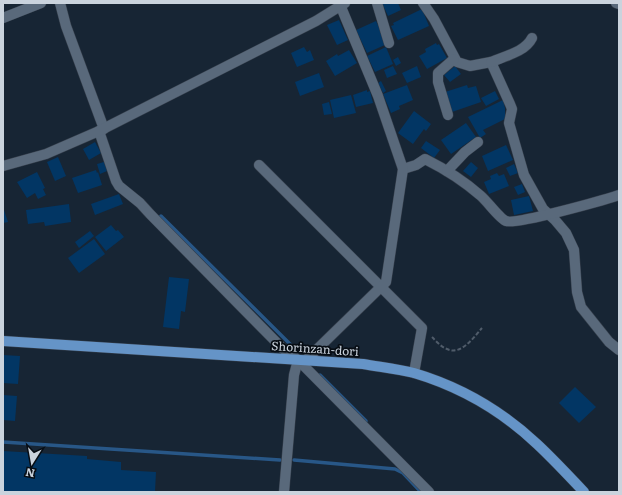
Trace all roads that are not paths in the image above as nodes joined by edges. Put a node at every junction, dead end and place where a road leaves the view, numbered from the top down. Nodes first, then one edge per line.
1 (41, 3) edge
2 (60, 3) edge
3 (377, 3) edge
4 (423, 3) edge
5 (339, 6) edge
6 (3, 18) edge
7 (532, 38) dead end
8 (389, 43) dead end
9 (454, 59) junction
10 (491, 62) junction
11 (448, 115) dead end
12 (102, 130) junction
13 (478, 142) dead end
14 (259, 165) dead end
15 (3, 166) edge
16 (403, 169) junction
17 (447, 171) junction
18 (619, 195) edge
19 (548, 214) junction
20 (381, 287) junction
21 (3, 341) edge
22 (619, 350) edge
23 (302, 361) junction
24 (414, 373) junction
25 (284, 492) edge
26 (429, 492) edge
27 (584, 492) edge

1 - 6 street
2 - 12 street
3 - 8 street
4 - 9 street
5 - 12 street
5 - 16 street
7 - 10 street
9 - 10 street
9 - 11 street
10 - 19 street
12 - 15 street
12 - 23 street
13 - 17 street
14 - 20 street
16 - 17 street
16 - 20 street
17 - 19 street
18 - 19 street
19 - 22 street
20 - 23 street
20 - 24 street
21 - 23 main road, Shorinzan-dori
23 - 24 main road, Shorinzan-dori
23 - 25 street
23 - 26 street
24 - 27 main road, Shorinzan-dori

